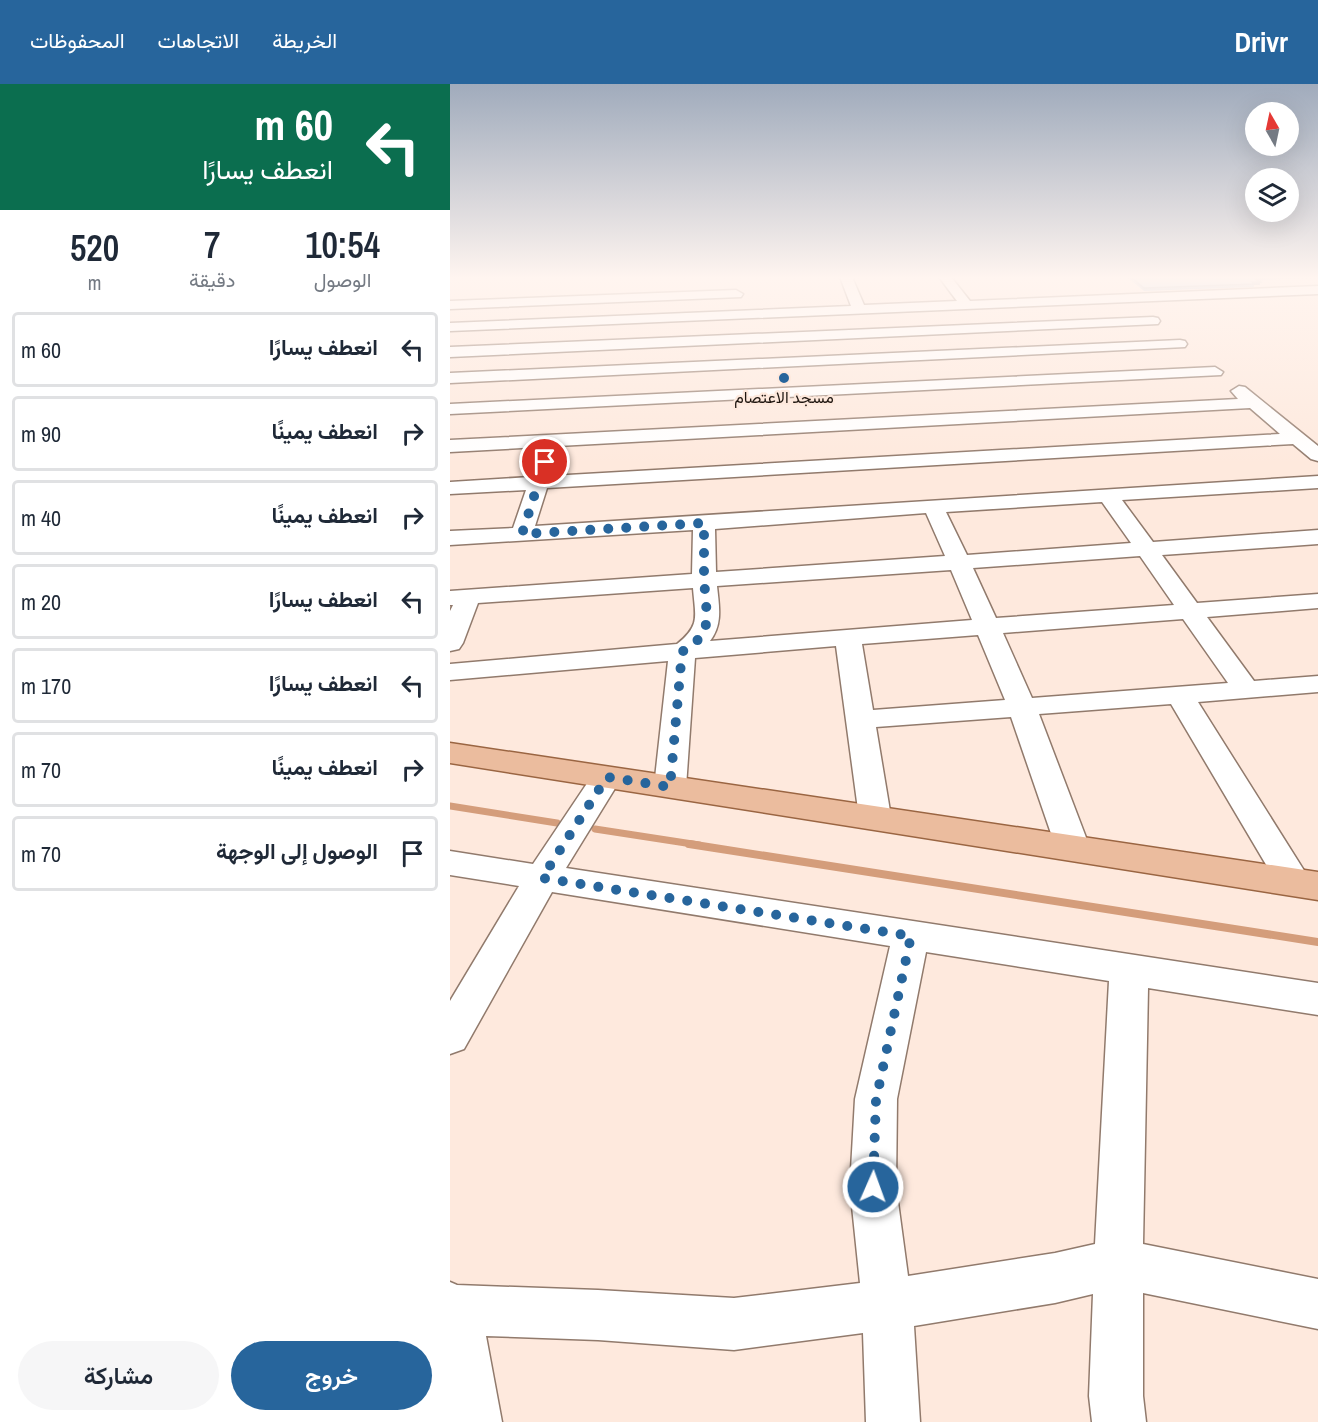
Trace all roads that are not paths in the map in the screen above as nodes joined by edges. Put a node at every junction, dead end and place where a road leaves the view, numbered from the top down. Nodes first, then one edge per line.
1 (585, 339) edge
2 (730, 339) edge
3 (808, 339) edge
4 (928, 339) edge
5 (1057, 339) edge
6 (1175, 339) edge
7 (583, 346) junction
8 (1066, 349) junction
9 (1189, 351) junction
10 (450, 352) edge
11 (1005, 352) junction
12 (938, 356) junction
13 (877, 358) junction
14 (812, 362) junction
15 (707, 366) junction
16 (577, 372) junction
17 (1215, 372) junction
18 (452, 381) edge
19 (1025, 381) junction
20 (890, 387) junction
21 (1253, 403) junction
22 (450, 410) edge
23 (1110, 410) junction
24 (1047, 413) junction
25 (706, 414) junction
26 (976, 416) junction
27 (904, 420) junction
28 (830, 424) junction
29 (1298, 438) junction
30 (552, 440) junction
31 (450, 446) edge
32 (1147, 447) junction
33 (1318, 455) edge
34 (1000, 456) junction
35 (842, 466) junction
36 (1318, 482) edge
37 (539, 483) junction
38 (1018, 486) junction
39 (450, 488) edge
40 (1186, 490) junction
41 (1107, 495) junction
42 (933, 506) junction
43 (855, 511) junction
44 (704, 523) junction
45 (522, 534) junction
46 (1318, 537) edge
47 (450, 538) edge
48 (1145, 549) junction
49 (960, 563) junction
50 (704, 579) junction
51 (459, 597) edge
52 (1318, 601) edge
53 (1190, 610) junction
54 (986, 626) junction
55 (848, 637) junction
56 (450, 643) edge
57 (682, 652) junction
58 (450, 672) edge
59 (1318, 684) edge
60 (1246, 689) junction
61 (1180, 695) junction
62 (1022, 708) junction
63 (860, 720) junction
64 (450, 753) edge
65 (607, 777) junction
66 (670, 787) junction
67 (875, 817) junction
68 (1073, 848) junction
69 (450, 863) edge
70 (542, 878) junction
71 (1305, 884) edge
72 (911, 936) junction
73 (1129, 970) junction
74 (1318, 999) edge
75 (450, 1038) edge
76 (1118, 1263) junction
77 (1318, 1304) edge
78 (887, 1305) junction
79 (453, 1309) edge
80 (475, 1422) edge
81 (893, 1422) edge
82 (1119, 1422) edge

1 - 7 street
2 - 7 street
3 - 14 street
4 - 12 street
5 - 8 street
6 - 9 street
7 - 10 street
7 - 16 street
8 - 9 street
8 - 11 street
9 - 17 street
11 - 12 street
11 - 19 street
12 - 13 street
13 - 14 street
13 - 20 street
14 - 15 street
15 - 16 street
15 - 25 street
16 - 18 street
17 - 19 street
17 - 21 street
19 - 20 street
19 - 24 street
20 - 25 street
20 - 27 street
21 - 23 street
21 - 29 street
22 - 25 street
23 - 24 street
23 - 32 street
24 - 26 street
25 - 28 street
25 - 30 street
26 - 27 street
26 - 34 street
27 - 28 street
28 - 35 street
29 - 32 street
29 - 33 street
30 - 31 street
30 - 37 street
32 - 34 street
32 - 40 street
34 - 35 street
34 - 38 street
35 - 37 street
35 - 43 street
36 - 40 street
37 - 39 street
37 - 45 street
38 - 41 street
38 - 42 street
40 - 41 street
41 - 48 street
42 - 43 street
42 - 49 street
43 - 44 street
44 - 45 street
44 - 50 street
45 - 47 street
46 - 48 street
48 - 49 street
48 - 53 street
49 - 50 street
49 - 54 street
50 - 51 street
50 - 57 street
51 - 56 street
52 - 53 street
53 - 54 street
53 - 60 street
54 - 55 street
54 - 62 street
55 - 57 street
55 - 63 street
57 - 58 street
57 - 66 street
59 - 60 street
60 - 61 street
61 - 62 street
61 - 71 street
62 - 63 street
62 - 68 street
63 - 67 street
64 - 65 main road
65 - 66 main road
65 - 70 street
66 - 67 main road
67 - 68 main road
68 - 71 main road
69 - 70 street
70 - 72 street
70 - 75 street
72 - 73 street
72 - 78 street
73 - 74 street
73 - 76 street
76 - 77 street
76 - 78 street
76 - 82 street
78 - 79 street
78 - 81 street
79 - 80 street

